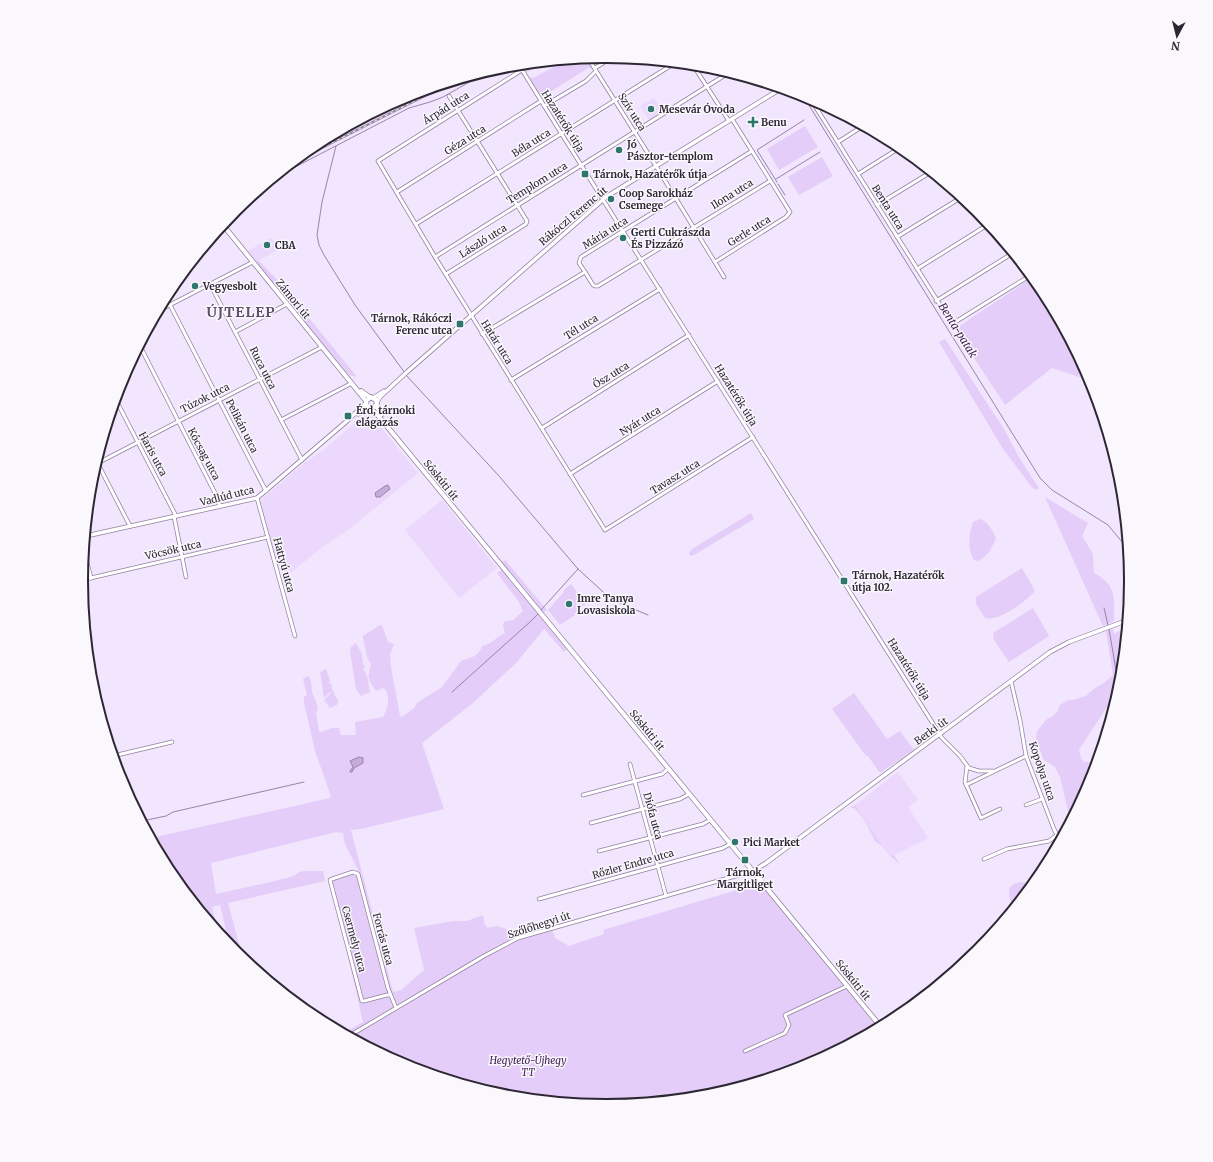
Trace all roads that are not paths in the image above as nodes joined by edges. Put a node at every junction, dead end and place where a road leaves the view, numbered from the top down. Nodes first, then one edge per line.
1 (592, 63) edge
2 (604, 63) edge
3 (669, 67) edge
4 (596, 69) junction
5 (522, 70) joint
6 (698, 71) edge
7 (723, 77) edge
8 (707, 86) junction
9 (777, 91) edge
10 (450, 96) dead end
11 (615, 100) junction
12 (542, 101) junction
13 (544, 106) junction
14 (816, 107) edge
15 (458, 110) junction
16 (818, 110) joint
17 (731, 120) junction
18 (860, 129) edge
19 (635, 131) junction
20 (561, 133) junction
21 (478, 141) junction
22 (838, 142) junction
23 (752, 151) junction
24 (895, 151) edge
25 (378, 161) joint
26 (581, 165) junction
27 (656, 166) junction
28 (498, 173) junction
29 (858, 174) junction
30 (927, 174) edge
31 (770, 181) junction
32 (397, 192) junction
33 (676, 198) junction
34 (603, 199) junction
35 (957, 200) edge
36 (518, 205) junction
37 (877, 206) junction
38 (416, 224) junction
39 (694, 227) junction
40 (984, 227) edge
41 (226, 230) edge
42 (623, 231) junction
43 (897, 237) junction
44 (1009, 256) edge
45 (435, 257) junction
46 (642, 260) junction
47 (253, 262) junction
48 (715, 262) junction
49 (917, 269) junction
50 (585, 272) junction
51 (446, 274) junction
52 (724, 277) dead end
53 (1026, 278) edge
54 (210, 284) junction
55 (660, 289) junction
56 (936, 301) junction
57 (287, 304) junction
58 (170, 305) joint
59 (471, 316) junction
60 (235, 332) junction
61 (482, 334) junction
62 (689, 335) junction
63 (322, 347) junction
64 (143, 351) edge
65 (260, 379) junction
66 (511, 380) junction
67 (718, 381) junction
68 (352, 383) junction
69 (395, 383) junction
70 (372, 398) junction
71 (219, 400) junction
72 (366, 402) junction
73 (377, 404) junction
74 (119, 406) edge
75 (370, 408) junction
76 (281, 420) junction
77 (178, 421) junction
78 (347, 421) junction
79 (542, 428) junction
80 (753, 437) junction
81 (138, 442) junction
82 (401, 443) junction
83 (103, 460) edge
84 (302, 460) junction
85 (101, 470) edge
86 (570, 474) junction
87 (266, 491) junction
88 (257, 498) junction
89 (220, 506) junction
90 (175, 516) junction
91 (130, 526) junction
92 (605, 530) joint
93 (91, 535) edge
94 (268, 537) junction
95 (182, 556) junction
96 (89, 569) edge
97 (186, 577) dead end
98 (91, 578) joint
99 (1122, 622) edge
100 (295, 636) dead end
101 (1011, 681) junction
102 (940, 734) junction
103 (172, 742) dead end
104 (119, 755) edge
105 (1026, 756) junction
106 (630, 764) dead end
107 (967, 766) junction
108 (668, 769) junction
109 (993, 771) junction
110 (635, 781) junction
111 (966, 784) junction
112 (689, 794) junction
113 (583, 795) dead end
114 (1042, 799) junction
115 (1026, 805) dead end
116 (642, 809) junction
117 (1000, 809) dead end
118 (710, 820) junction
119 (591, 823) dead end
120 (1057, 835) joint
121 (650, 837) junction
122 (730, 844) junction
123 (599, 851) dead end
124 (984, 859) dead end
125 (658, 866) junction
126 (752, 871) junction
127 (358, 874) joint
128 (666, 896) junction
129 (539, 899) dead end
130 (847, 986) junction
131 (390, 995) junction
132 (396, 1008) junction
133 (877, 1022) edge
134 (353, 1033) edge
135 (745, 1051) dead end

1 - 4 street, Szív utca
2 - 4 street
3 - 11 street, Béla utca
4 - 11 street, Szív utca
4 - 13 street
5 - 12 street, Hazatérők útja
5 - 15 street, Árpád utca
6 - 8 street
7 - 8 street, Templom utca
8 - 17 street
8 - 19 street, Templom utca
9 - 17 street, Rákóczi Ferenc út
10 - 15 street
11 - 19 street, Szív utca
11 - 20 street, Béla utca
12 - 13 street, Hazatérők útja
12 - 21 street, Géza utca
13 - 20 street, Hazatérők útja
14 - 16 street, Benta utca
15 - 21 street
15 - 25 street, Árpád utca
16 - 22 street, Benta utca
17 - 23 street
17 - 27 street, Rákóczi Ferenc út
18 - 22 street
19 - 26 street, Templom utca
19 - 27 street, Szív utca
20 - 26 street, Hazatérők útja
20 - 28 street, Béla utca
21 - 28 street
21 - 32 street, Géza utca
22 - 29 street, Benta utca
23 - 31 street
23 - 33 street, Mária utca
24 - 29 street
25 - 32 street, Határ utca
26 - 34 street, Hazatérők útja
26 - 36 street, Templom utca
27 - 33 street, Szív utca
27 - 34 street, Rákóczi Ferenc út
28 - 36 street
28 - 38 street, Béla utca
29 - 37 street, Benta utca
30 - 37 street
31 - 39 street, Ilona utca
31 - 48 street, Gerle utca
32 - 38 street, Határ utca
33 - 39 street, Szív utca
33 - 42 street, Mária utca
34 - 42 street, Hazatérők útja
34 - 59 street, Rákóczi Ferenc út
35 - 43 street
36 - 45 street, Templom utca
36 - 51 street, László utca
37 - 43 street, Benta utca
38 - 45 street, Határ utca
39 - 46 street, Ilona utca
39 - 48 street, Szív utca
40 - 49 street
41 - 47 main road, Zámori út
42 - 46 street, Hazatérők útja
42 - 50 street, Mária utca
43 - 49 street, Benta utca
44 - 56 street
45 - 51 street, Határ utca
46 - 50 street, Ilona utca
46 - 55 street, Hazatérők útja
47 - 54 street
47 - 57 main road, Zámori út
48 - 52 street, Szív utca
49 - 56 street, Benta utca
50 - 61 street
51 - 59 street, Határ utca
53 - 56 street, Benta utca
54 - 58 street
54 - 60 street, Ruca utca
55 - 62 street, Hazatérők útja
55 - 66 street, Tél utca
57 - 60 street
57 - 63 main road, Zámori út
58 - 71 street, Pelikán utca
59 - 61 street, Határ utca
59 - 69 street, Rákóczi Ferenc út
60 - 65 street, Ruca utca
61 - 66 street, Határ utca
62 - 67 street, Hazatérők útja
62 - 79 street, Ősz utca
63 - 65 street, Túzok utca
63 - 68 main road, Zámori út
64 - 77 street, Kócsag utca
65 - 71 street, Túzok utca
65 - 76 street, Ruca utca
66 - 79 street, Határ utca
67 - 80 street, Hazatérők útja
67 - 86 street, Nyár utca
68 - 70 main road, Zámori út
68 - 72 main road, Zámori út
68 - 76 street
69 - 70 street
69 - 73 street
70 - 72 main road
70 - 73 main road, Zámori út
71 - 77 street, Túzok utca
71 - 87 street, Pelikán utca
72 - 75 main road, Zámori út
72 - 78 street, Vadlúd utca
73 - 75 main road
73 - 82 main road, Sóskúti út
74 - 81 street, Haris utca
75 - 78 street, Vadlúd utca
75 - 82 main road, Sóskúti út
76 - 84 street, Ruca utca
77 - 81 street, Túzok utca
77 - 89 street, Kócsag utca
78 - 84 street, Vadlúd utca
79 - 86 street, Határ utca
80 - 92 street, Tavasz utca
80 - 102 street, Hazatérők útja
81 - 83 street, Túzok utca
81 - 90 street, Haris utca
82 - 108 main road, Sóskúti út
84 - 87 street, Vadlúd utca
85 - 91 street
86 - 92 street, Határ utca
87 - 88 street, Vadlúd utca
88 - 89 street, Vadlúd utca
88 - 94 street, Hattyú utca
89 - 90 street, Vadlúd utca
90 - 91 street, Vadlúd utca
90 - 95 street, Haris utca
91 - 93 street, Vadlúd utca
94 - 95 street, Vöcsök utca
94 - 100 street, Hattyú utca
95 - 97 street, Haris utca
95 - 98 street, Vöcsök utca
96 - 98 street
99 - 101 street, Berki út
101 - 102 street, Berki út
101 - 105 street, Kopolya utca
102 - 107 street, Hazatérők útja
102 - 126 street, Berki út
103 - 104 street
105 - 109 street
105 - 114 street, Kopolya utca
106 - 110 street, Diófa utca
107 - 109 street
107 - 111 street
108 - 110 street
108 - 112 main road, Sóskúti út
109 - 111 street
110 - 113 street
110 - 116 street, Diófa utca
111 - 117 street
112 - 116 street
112 - 118 main road, Sóskúti út
114 - 115 street
114 - 120 street, Kopolya utca
116 - 119 street
116 - 121 street, Diófa utca
118 - 121 street
118 - 122 main road, Sóskúti út
120 - 124 street
121 - 123 street
121 - 125 street, Diófa utca
122 - 125 street, Rőzler Endre utca
122 - 126 main road, Sóskúti út
125 - 128 street, Diófa utca
125 - 129 street, Rőzler Endre utca
126 - 128 street, Szőlőhegyi út
126 - 130 main road, Sóskúti út
127 - 131 street, Forrás utca
127 - 131 street, Csermely utca
128 - 132 street, Szőlőhegyi út
130 - 133 main road, Sóskúti út
130 - 135 street
131 - 132 street, Forrás utca
132 - 134 street, Szőlőhegyi út

